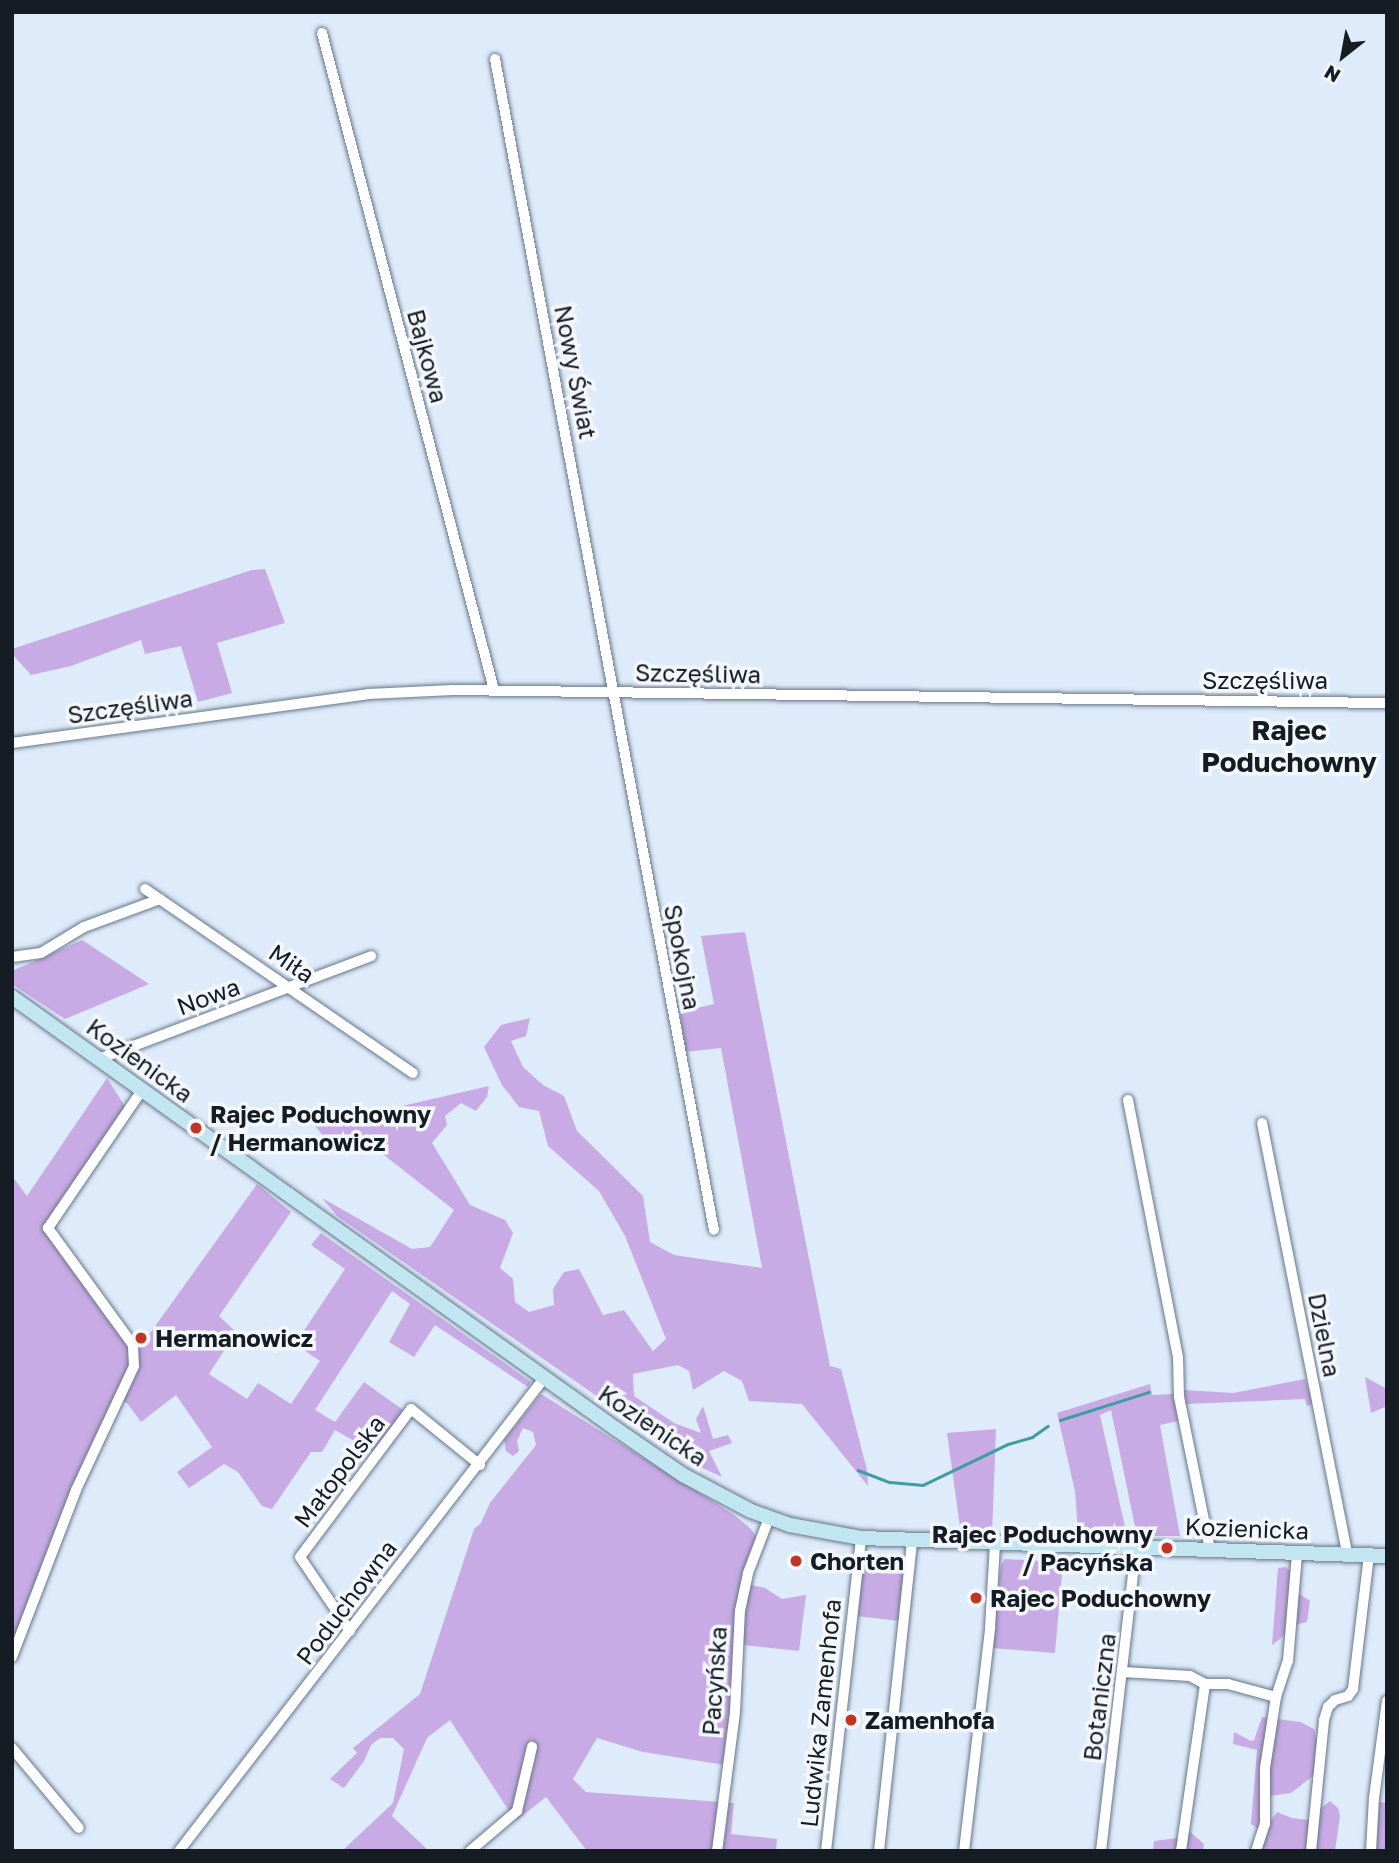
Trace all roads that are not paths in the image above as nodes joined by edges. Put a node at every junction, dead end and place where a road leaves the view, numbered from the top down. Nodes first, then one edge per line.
1 (322, 33) dead end
2 (495, 59) dead end
3 (494, 690) junction
4 (613, 692) junction
5 (1387, 703) edge
6 (12, 743) edge
7 (145, 889) dead end
8 (160, 899) junction
9 (371, 956) dead end
10 (12, 957) edge
11 (290, 987) junction
12 (12, 997) edge
13 (99, 1059) junction
14 (413, 1073) dead end
15 (142, 1090) junction
16 (1128, 1100) dead end
17 (1262, 1124) dead end
18 (714, 1230) dead end
19 (545, 1377) junction
20 (480, 1465) junction
21 (769, 1518) junction
22 (861, 1538) junction
23 (912, 1540) junction
24 (995, 1543) junction
25 (1136, 1547) junction
26 (1210, 1550) junction
27 (1297, 1553) junction
28 (1347, 1554) junction
29 (1368, 1555) junction
30 (1387, 1556) edge
31 (350, 1631) junction
32 (12, 1657) edge
33 (1124, 1672) junction
34 (1205, 1684) junction
35 (1276, 1697) junction
36 (1387, 1701) edge
37 (532, 1747) dead end
38 (12, 1748) edge
39 (79, 1828) dead end
40 (179, 1851) edge
41 (470, 1851) edge
42 (717, 1851) edge
43 (825, 1851) edge
44 (879, 1851) edge
45 (964, 1851) edge
46 (1101, 1851) edge
47 (1181, 1851) edge
48 (1256, 1851) edge
49 (1311, 1851) edge
50 (1371, 1851) edge

1 - 3 street, Bajkowa
2 - 4 street, Nowy Świat
3 - 4 street, Szczęśliwa
3 - 6 street, Szczęśliwa
4 - 5 street, Szczęśliwa
4 - 18 street, Spokojna
7 - 8 street, Miła
8 - 10 street
8 - 11 street, Miła
9 - 11 street, Nowa
11 - 13 street, Nowa
11 - 14 street, Miła
12 - 13 main road, Kozienicka
13 - 15 main road, Kozienicka
15 - 19 main road, Kozienicka
15 - 32 street
16 - 26 street
17 - 28 street, Dzielna
19 - 20 street, Poduchowna
19 - 21 main road, Kozienicka
20 - 31 street, Poduchowna
20 - 31 street, Małopolska
21 - 22 main road, Kozienicka
21 - 42 street, Pacyńska
22 - 23 main road, Kozienicka
22 - 43 street, Ludwika Zamenhofa
23 - 24 main road, Kozienicka
23 - 44 street
24 - 25 main road, Kozienicka
24 - 45 street
25 - 26 main road, Kozienicka
25 - 33 street, Botaniczna
26 - 27 main road, Kozienicka
27 - 28 main road, Kozienicka
27 - 35 street
28 - 29 main road, Kozienicka
29 - 30 main road, Kozienicka
29 - 49 street
31 - 40 street, Poduchowna
33 - 34 street
33 - 46 street, Botaniczna
34 - 35 street
34 - 47 street
35 - 48 street
36 - 50 street
37 - 41 street
38 - 39 street

